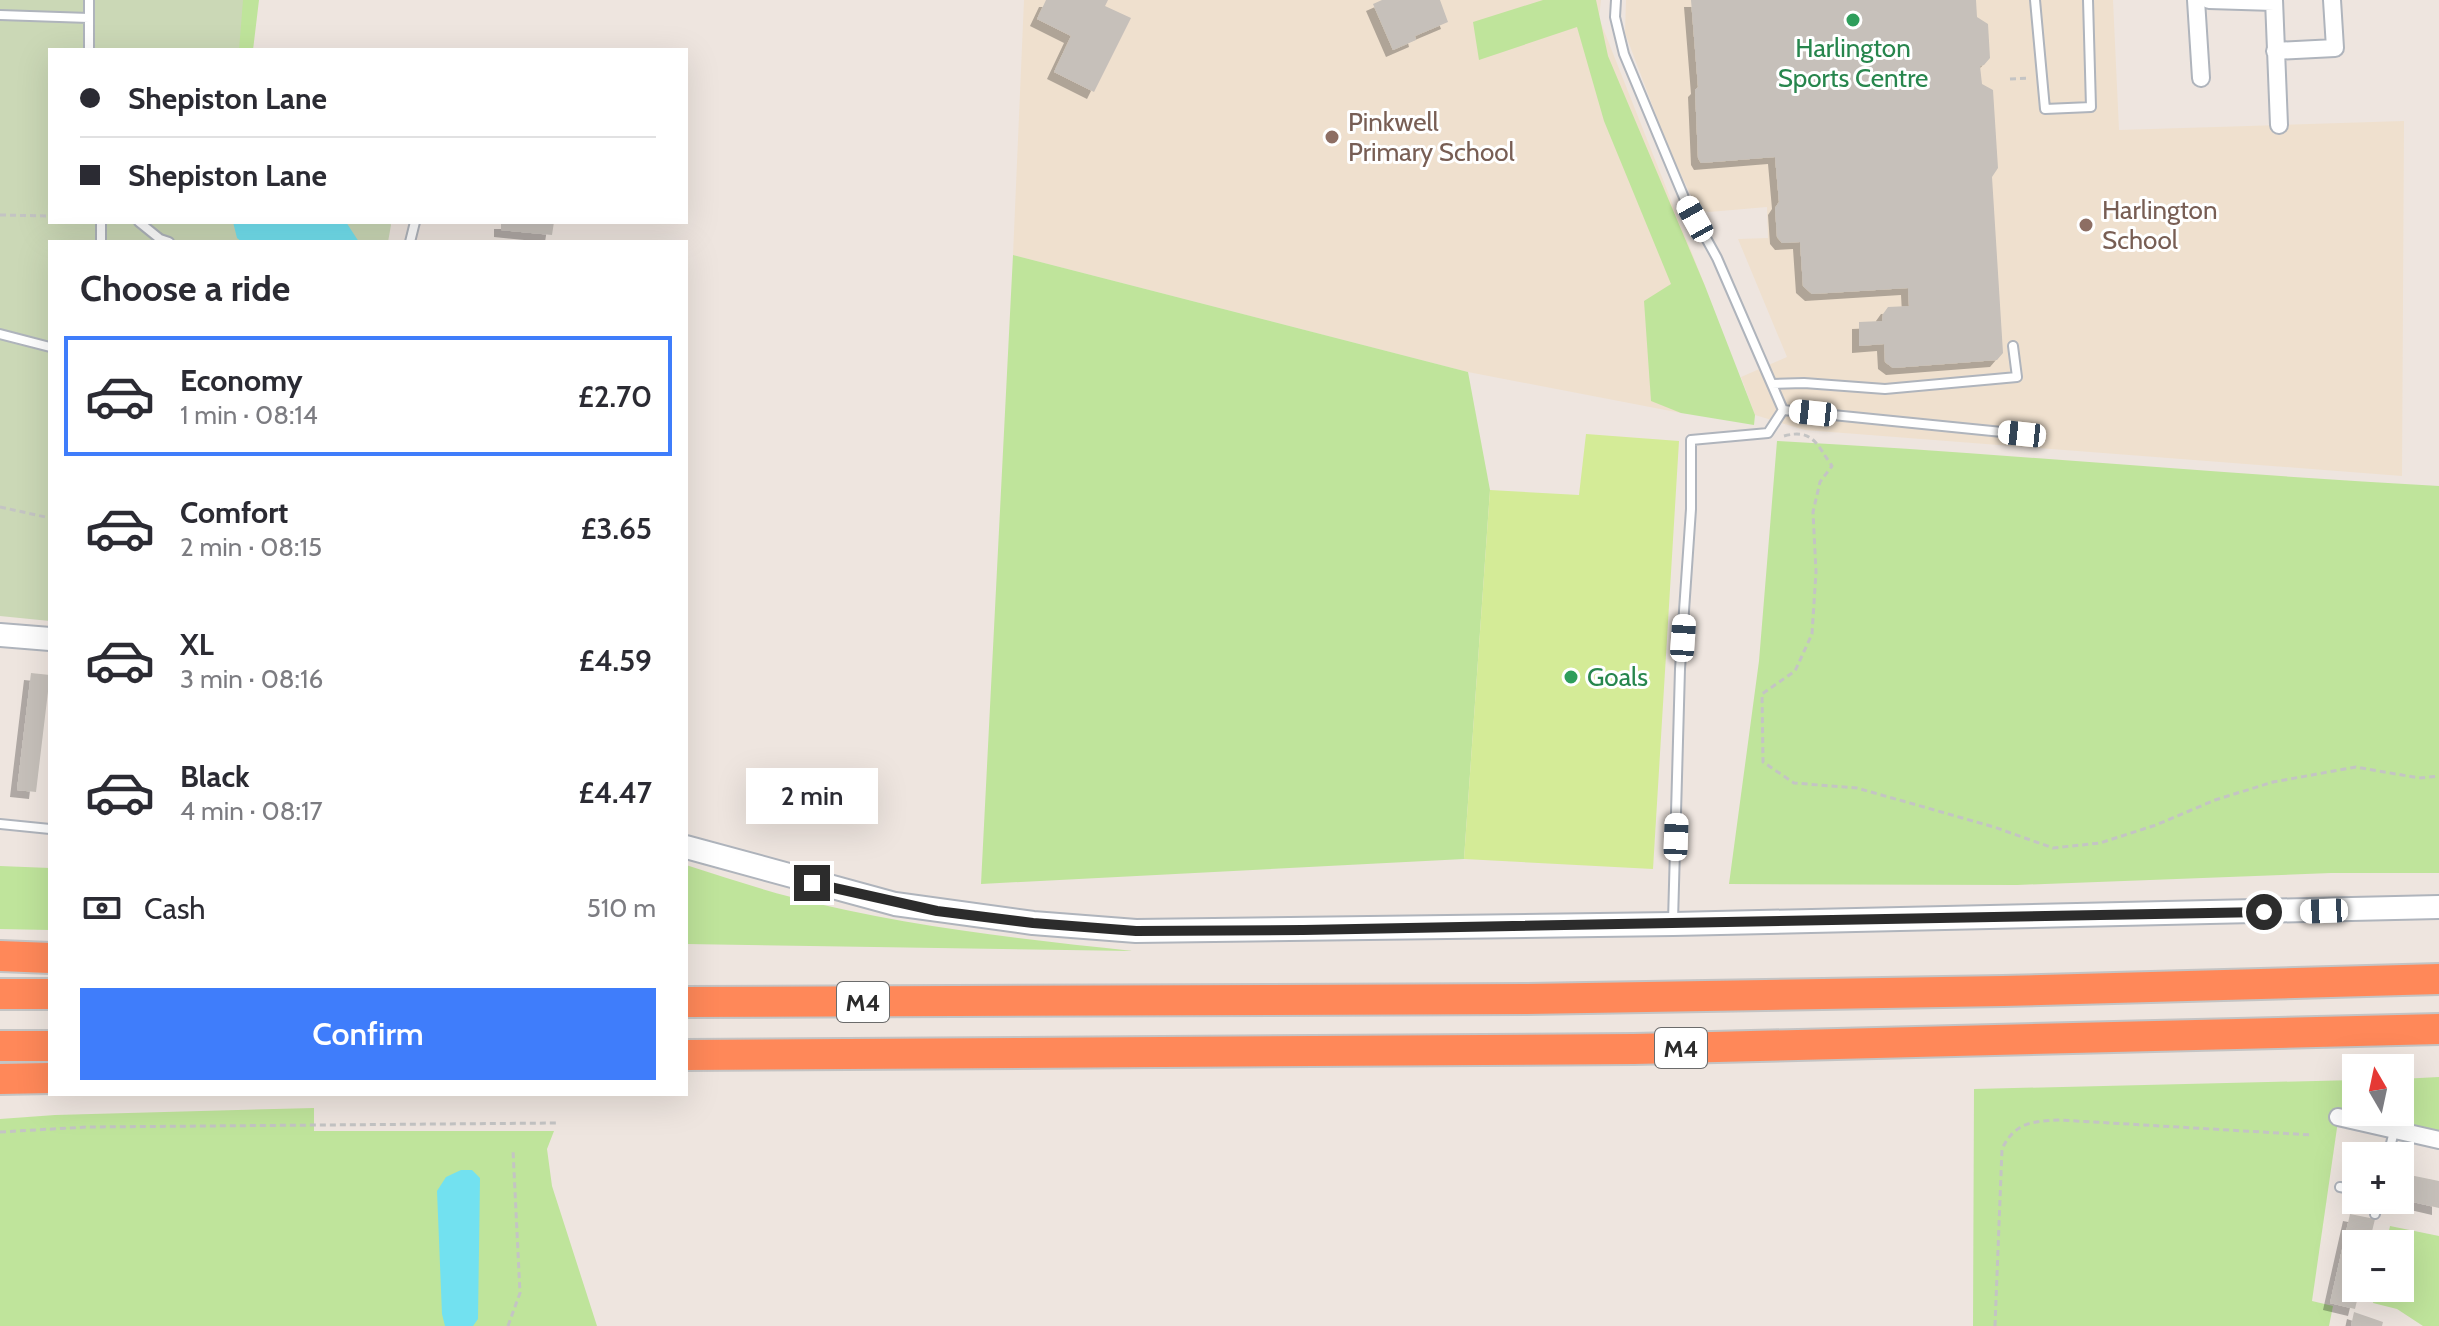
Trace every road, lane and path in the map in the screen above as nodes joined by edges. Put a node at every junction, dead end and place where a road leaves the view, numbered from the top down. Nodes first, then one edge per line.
1 (89, 0) edge
2 (1616, 0) edge
3 (2035, 0) edge
4 (2088, 0) edge
5 (2196, 0) edge
6 (2209, 0) edge
7 (2332, 0) edge
8 (2274, 1) edge
9 (0, 15) edge
10 (89, 18) junction
11 (89, 48) edge
12 (2275, 51) junction
13 (2042, 77) junction
14 (2201, 78) dead end
15 (2010, 79) dead end
16 (2279, 125) dead end
17 (0, 215) edge
18 (48, 216) edge
19 (141, 224) edge
20 (163, 240) edge
21 (0, 334) edge
22 (48, 346) edge
23 (2013, 346) dead end
24 (1772, 384) junction
25 (1783, 410) junction
26 (1768, 433) junction
27 (2022, 434) dead end
28 (0, 507) edge
29 (48, 518) edge
30 (0, 635) edge
31 (48, 639) edge
32 (2439, 776) edge
33 (0, 824) edge
34 (48, 829) edge
35 (688, 848) edge
36 (2439, 907) edge
37 (1673, 924) junction
38 (0, 956) edge
39 (48, 958) edge
40 (2439, 979) edge
41 (0, 994) edge
42 (48, 994) edge
43 (688, 1002) edge
44 (2439, 1029) edge
45 (0, 1046) edge
46 (48, 1046) edge
47 (688, 1055) edge
48 (48, 1078) edge
49 (0, 1079) edge
50 (2338, 1117) dead end
51 (558, 1123) dead end
52 (2394, 1131) junction
53 (0, 1132) edge
54 (2312, 1135) dead end
55 (2439, 1140) edge
56 (2391, 1142) edge
57 (513, 1150) dead end
58 (508, 1326) edge
59 (1995, 1326) edge

1 - 10 lane
2 - 24 lane
3 - 13 lane
4 - 13 lane
5 - 14 street
6 - 8 street
7 - 12 street
8 - 12 street
9 - 10 lane
10 - 11 lane
12 - 16 street
13 - 15 path
17 - 18 path
19 - 20 lane
21 - 22 lane
23 - 24 lane
24 - 25 lane
25 - 26 lane
25 - 27 lane
26 - 32 path
26 - 37 lane
28 - 29 path
30 - 31 street
33 - 34 lane
35 - 37 street
36 - 37 street
38 - 39 highway
40 - 43 highway, M4
41 - 42 highway
44 - 47 highway, M4
45 - 46 highway
48 - 49 highway
50 - 52 street
51 - 53 path
52 - 55 street
52 - 56 lane
54 - 59 path
57 - 58 path

